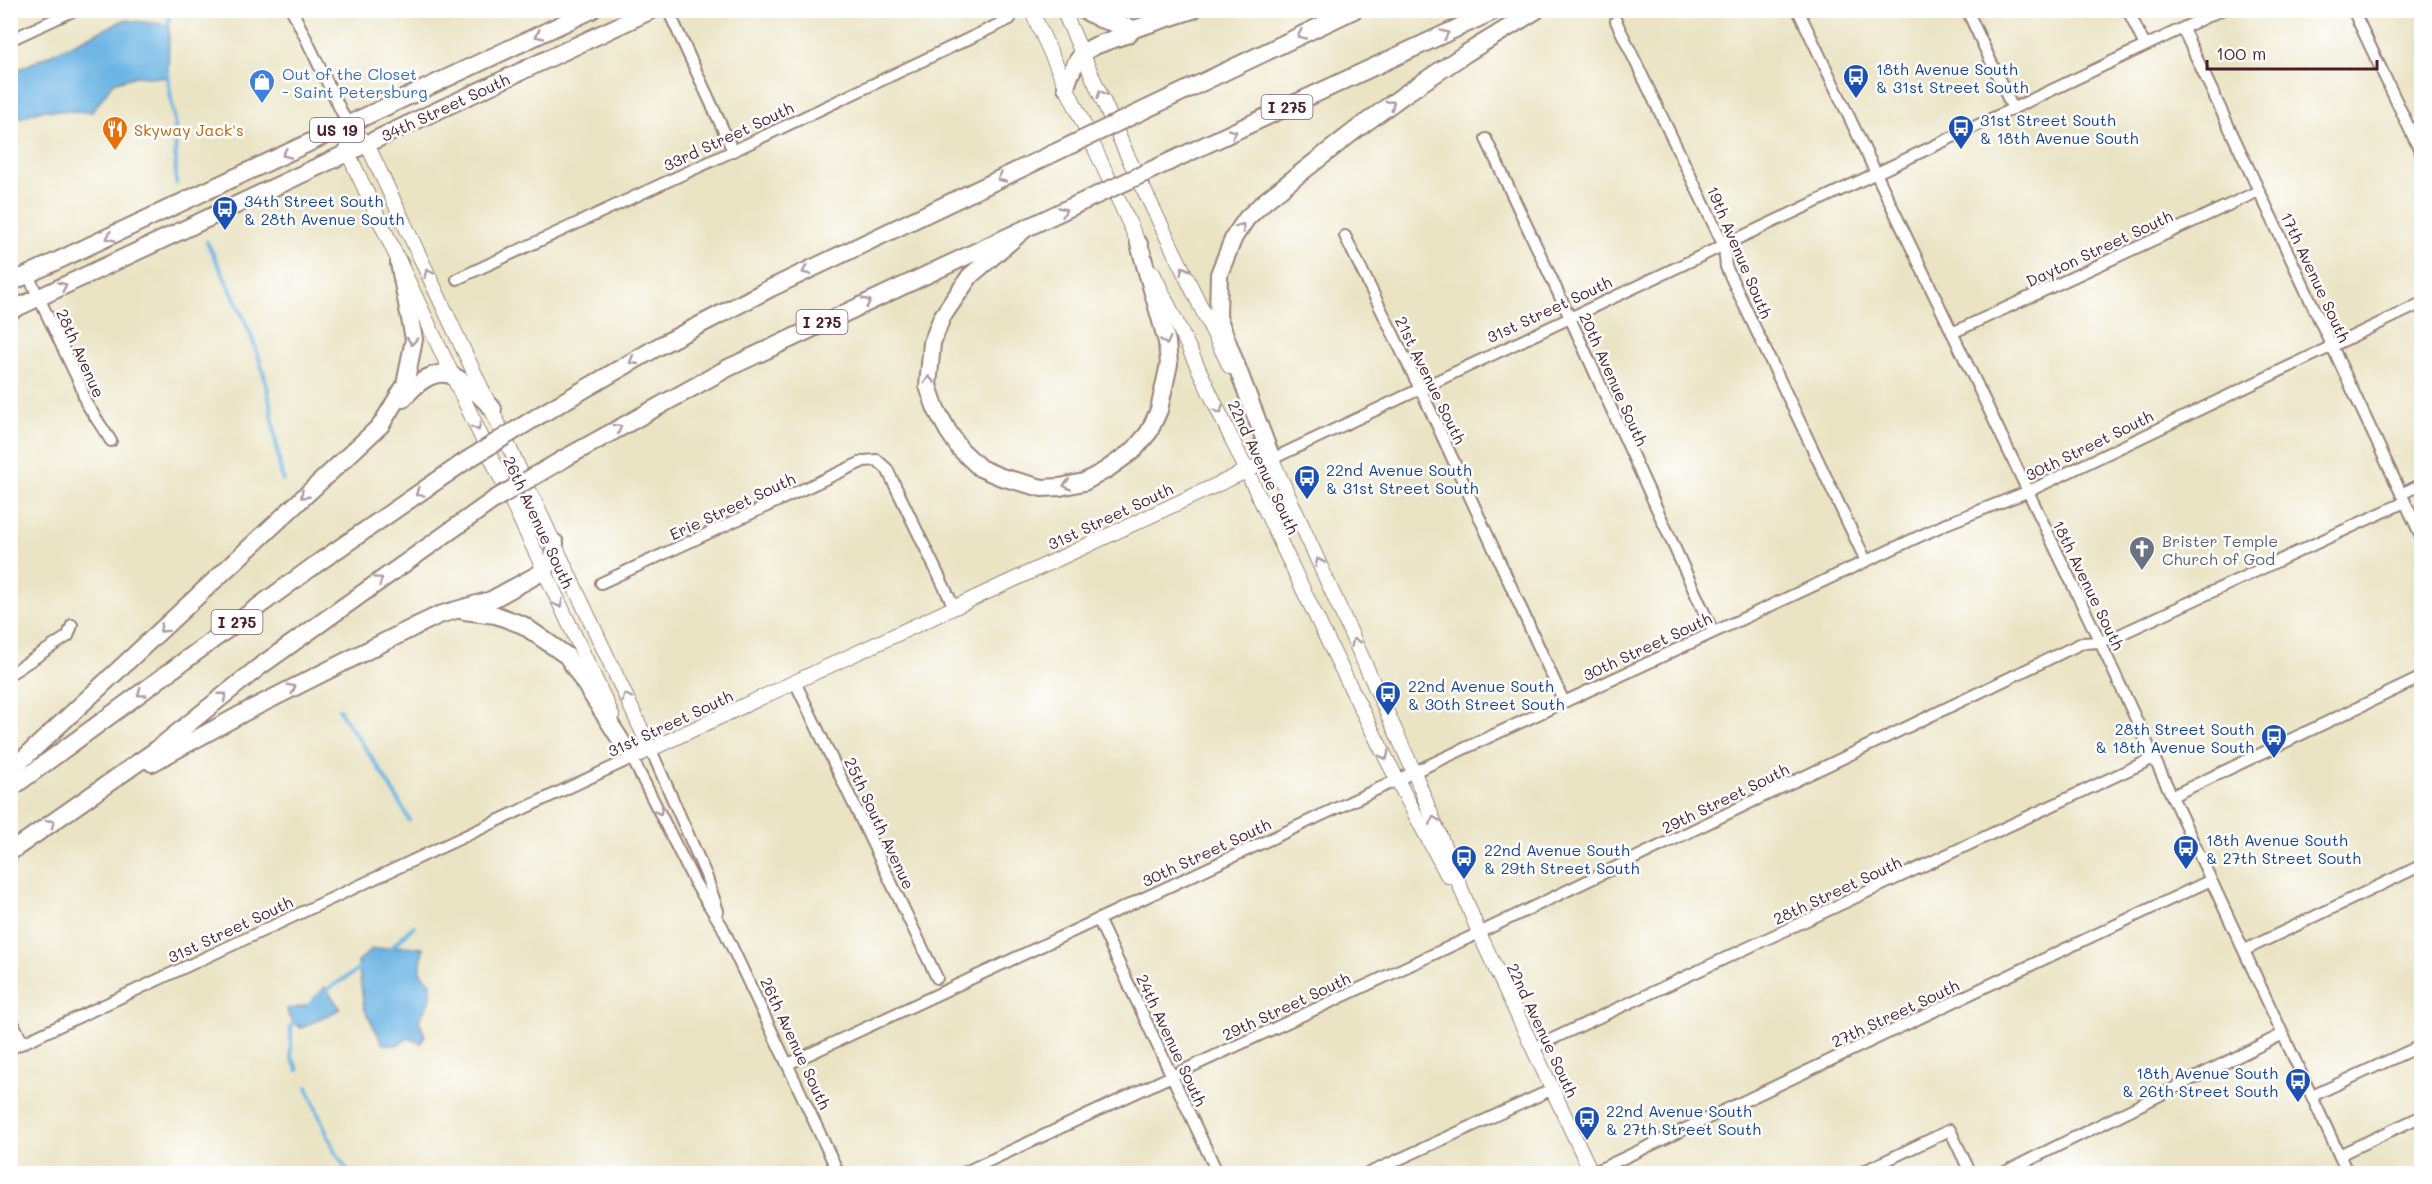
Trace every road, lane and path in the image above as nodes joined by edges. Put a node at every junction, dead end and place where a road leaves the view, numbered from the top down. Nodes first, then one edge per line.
1 (75, 10) edge
2 (292, 10) edge
3 (592, 10) edge
4 (652, 10) edge
5 (668, 10) edge
6 (1031, 10) edge
7 (1063, 10) edge
8 (1083, 10) edge
9 (1193, 10) edge
10 (1354, 10) edge
11 (1496, 10) edge
12 (1537, 10) edge
13 (1798, 10) edge
14 (1966, 10) edge
15 (2128, 10) edge
16 (2221, 10) edge
17 (2353, 10) edge
18 (1010, 19) dead end
19 (1616, 21) dead end
20 (1134, 29) junction
21 (2183, 29) junction
22 (10, 40) edge
23 (2145, 46) junction
24 (1083, 52) junction
25 (1066, 87) junction
26 (2013, 109) junction
27 (348, 125) junction
28 (1486, 139) dead end
29 (367, 144) junction
30 (733, 151) junction
31 (348, 153) junction
32 (2421, 156) edge
33 (1875, 174) junction
34 (2259, 191) junction
35 (1025, 229) junction
36 (1345, 236) dead end
37 (1139, 244) junction
38 (1724, 246) junction
39 (399, 263) junction
40 (28, 275) junction
41 (458, 279) dead end
42 (10, 283) edge
43 (39, 298) junction
44 (2421, 303) edge
45 (10, 311) edge
46 (1570, 318) junction
47 (1952, 333) junction
48 (2332, 346) junction
49 (452, 374) junction
50 (1420, 388) junction
51 (493, 409) junction
52 (381, 425) junction
53 (111, 441) dead end
54 (1272, 459) junction
55 (1248, 471) junction
56 (2421, 484) edge
57 (2027, 492) junction
58 (2403, 498) junction
59 (2421, 538) edge
60 (555, 543) junction
61 (1866, 561) junction
62 (544, 572) junction
63 (601, 583) dead end
64 (954, 607) junction
65 (439, 615) junction
66 (72, 625) dead end
67 (1713, 632) junction
68 (2100, 642) junction
69 (10, 674) edge
70 (2421, 677) edge
71 (795, 681) junction
72 (1564, 702) junction
73 (651, 750) junction
74 (632, 758) junction
75 (2154, 758) junction
76 (10, 771) edge
77 (1414, 772) junction
78 (1396, 780) junction
79 (10, 789) edge
80 (92, 793) junction
81 (2172, 796) junction
82 (10, 852) edge
83 (2421, 865) edge
84 (2211, 880) junction
85 (1098, 919) junction
86 (722, 926) junction
87 (1479, 933) junction
88 (2245, 950) junction
89 (937, 978) dead end
90 (10, 1017) edge
91 (2283, 1034) junction
92 (23, 1043) junction
93 (2421, 1045) edge
94 (10, 1048) edge
95 (1533, 1048) junction
96 (788, 1064) junction
97 (1172, 1076) junction
98 (1553, 1089) junction
99 (2312, 1096) junction
100 (2421, 1116) edge
101 (2339, 1155) junction
102 (839, 1173) edge
103 (962, 1173) edge
104 (1218, 1173) edge
105 (1367, 1173) edge
106 (1592, 1173) edge
107 (1858, 1173) edge
108 (1971, 1173) edge
109 (2001, 1173) edge
110 (2348, 1173) edge

1 - 22 street
2 - 27 street, 26th Avenue South
3 -> 27 highway, 34th Street South / US 19
4 - 29 highway, 34th Street South / US 19
5 - 30 street
6 - 25 main road, 22nd Avenue South
7 - 24 main road, 22nd Avenue South
8 - 20 highway
9 - 20 highway
10 -> 79 highway, I 275, bridge
35 -> 11 highway, I 275, bridge
54 -> 12 highway
13 - 33 street, 18th Avenue South
14 - 26 street
15 - 23 street
16 - 21 street, 31st Street South
17 - 32 street
18 - 30 street, 33rd Street South
19 - 38 street, 19th Avenue South
20 - 24 highway
21 - 23 street, 31st Street South
21 - 34 street, 17th Avenue South
23 - 26 street, 31st Street South
24 - 25 highway
54 -> 24 main road, 22nd Avenue South
25 - 37 main road, 22nd Avenue South
26 - 33 street, 31st Street South
27 - 29 main road, 26th Avenue South
27 - 31 main road, 26th Avenue South
27 -> 40 highway, 34th Street South / US 19
28 - 46 street, 20th Avenue South
29 - 31 highway, 34th Street South / US 19
51 -> 29 main road, 26th Avenue South
30 - 41 street, 33rd Street South
31 - 39 main road, 26th Avenue South
43 -> 31 highway, 34th Street South / US 19
33 - 38 street, 31st Street South
33 - 47 street, 18th Avenue South
34 - 47 street, Dayton Street South
34 - 48 street, 17th Avenue South
37 -> 35 highway
80 -> 35 highway, I 275, bridge
36 - 50 street, 21st Avenue South
37 -> 55 main road, 22nd Avenue South
38 - 46 street, 31st Street South
38 - 61 street, 19th Avenue South
39 - 49 main road, 26th Avenue South
39 -> 52 highway
40 - 42 highway, 34th Street South / US 19
40 - 43 street, 28th Avenue
43 - 45 highway, 34th Street South / US 19
43 - 53 street, 28th Avenue
44 - 48 street, 30th Street South
46 - 50 street, 31st Street South
46 - 67 street, 20th Avenue South
47 - 57 street, 18th Avenue South
48 - 57 street, 30th Street South
48 - 58 street, 17th Avenue South
49 - 51 highway
49 - 52 highway
49 -> 62 main road, 26th Avenue South
50 - 54 street, 31st Street South
50 - 72 street, 21st Avenue South
51 - 60 main road, 26th Avenue South
52 -> 76 highway
54 - 55 main road, 31st Street South
77 -> 54 main road, 22nd Avenue South
55 - 64 main road, 31st Street South
55 -> 78 main road, 22nd Avenue South
56 - 58 street, 29th Street South
57 - 61 street, 30th Street South
57 - 68 street, 18th Avenue South
58 - 59 street, 17th Avenue South
58 - 68 street, 29th Street South
60 - 62 highway
73 -> 60 main road, 26th Avenue South
61 - 67 street, 30th Street South
62 - 65 highway
62 -> 74 main road, 26th Avenue South
63 - 64 street, Erie Street South
64 - 71 main road, 31st Street South
65 - 74 highway
80 -> 65 highway
66 - 69 street
67 - 72 street, 30th Street South
68 - 75 street, 18th Avenue South
68 - 87 street, 29th Street South
70 - 81 street
71 - 73 main road, 31st Street South
71 - 89 street, 25th South Avenue
72 - 77 street, 30th Street South
73 - 74 main road, 31st Street South
73 - 86 street, 26th Avenue South
74 -> 86 street, 26th Avenue South
74 - 92 street, 31st Street South
75 - 81 street, 18th Avenue South
75 - 95 street, 28th Street South
77 - 78 street, 30th Street South
87 -> 77 main road, 22nd Avenue South
78 - 85 street, 30th Street South
78 - 87 main road, 22nd Avenue South
82 -> 80 highway, I 275
81 - 84 street, 18th Avenue South
83 - 88 street
84 - 88 street, 18th Avenue South
84 - 106 street, 27th Street South
85 - 96 street, 30th Street South
85 - 97 street, 24th Avenue South
86 - 96 street, 26th Avenue South
87 - 95 main road, 22nd Avenue South
87 - 97 street, 29th Street South
88 - 91 street, 18th Avenue South
90 - 92 street
91 - 99 street, 18th Avenue South
91 - 109 street
92 - 94 street, 31st Street South
93 - 99 street
95 - 98 main road, 22nd Avenue South
96 - 102 street, 26th Avenue South
97 - 103 street, 29th Street South
97 - 104 street, 24th Avenue South
98 - 105 street
98 - 106 main road, 22nd Avenue South
99 - 101 street, 18th Avenue South
100 - 101 street
101 - 110 street, 18th Avenue South
107 - 108 street

